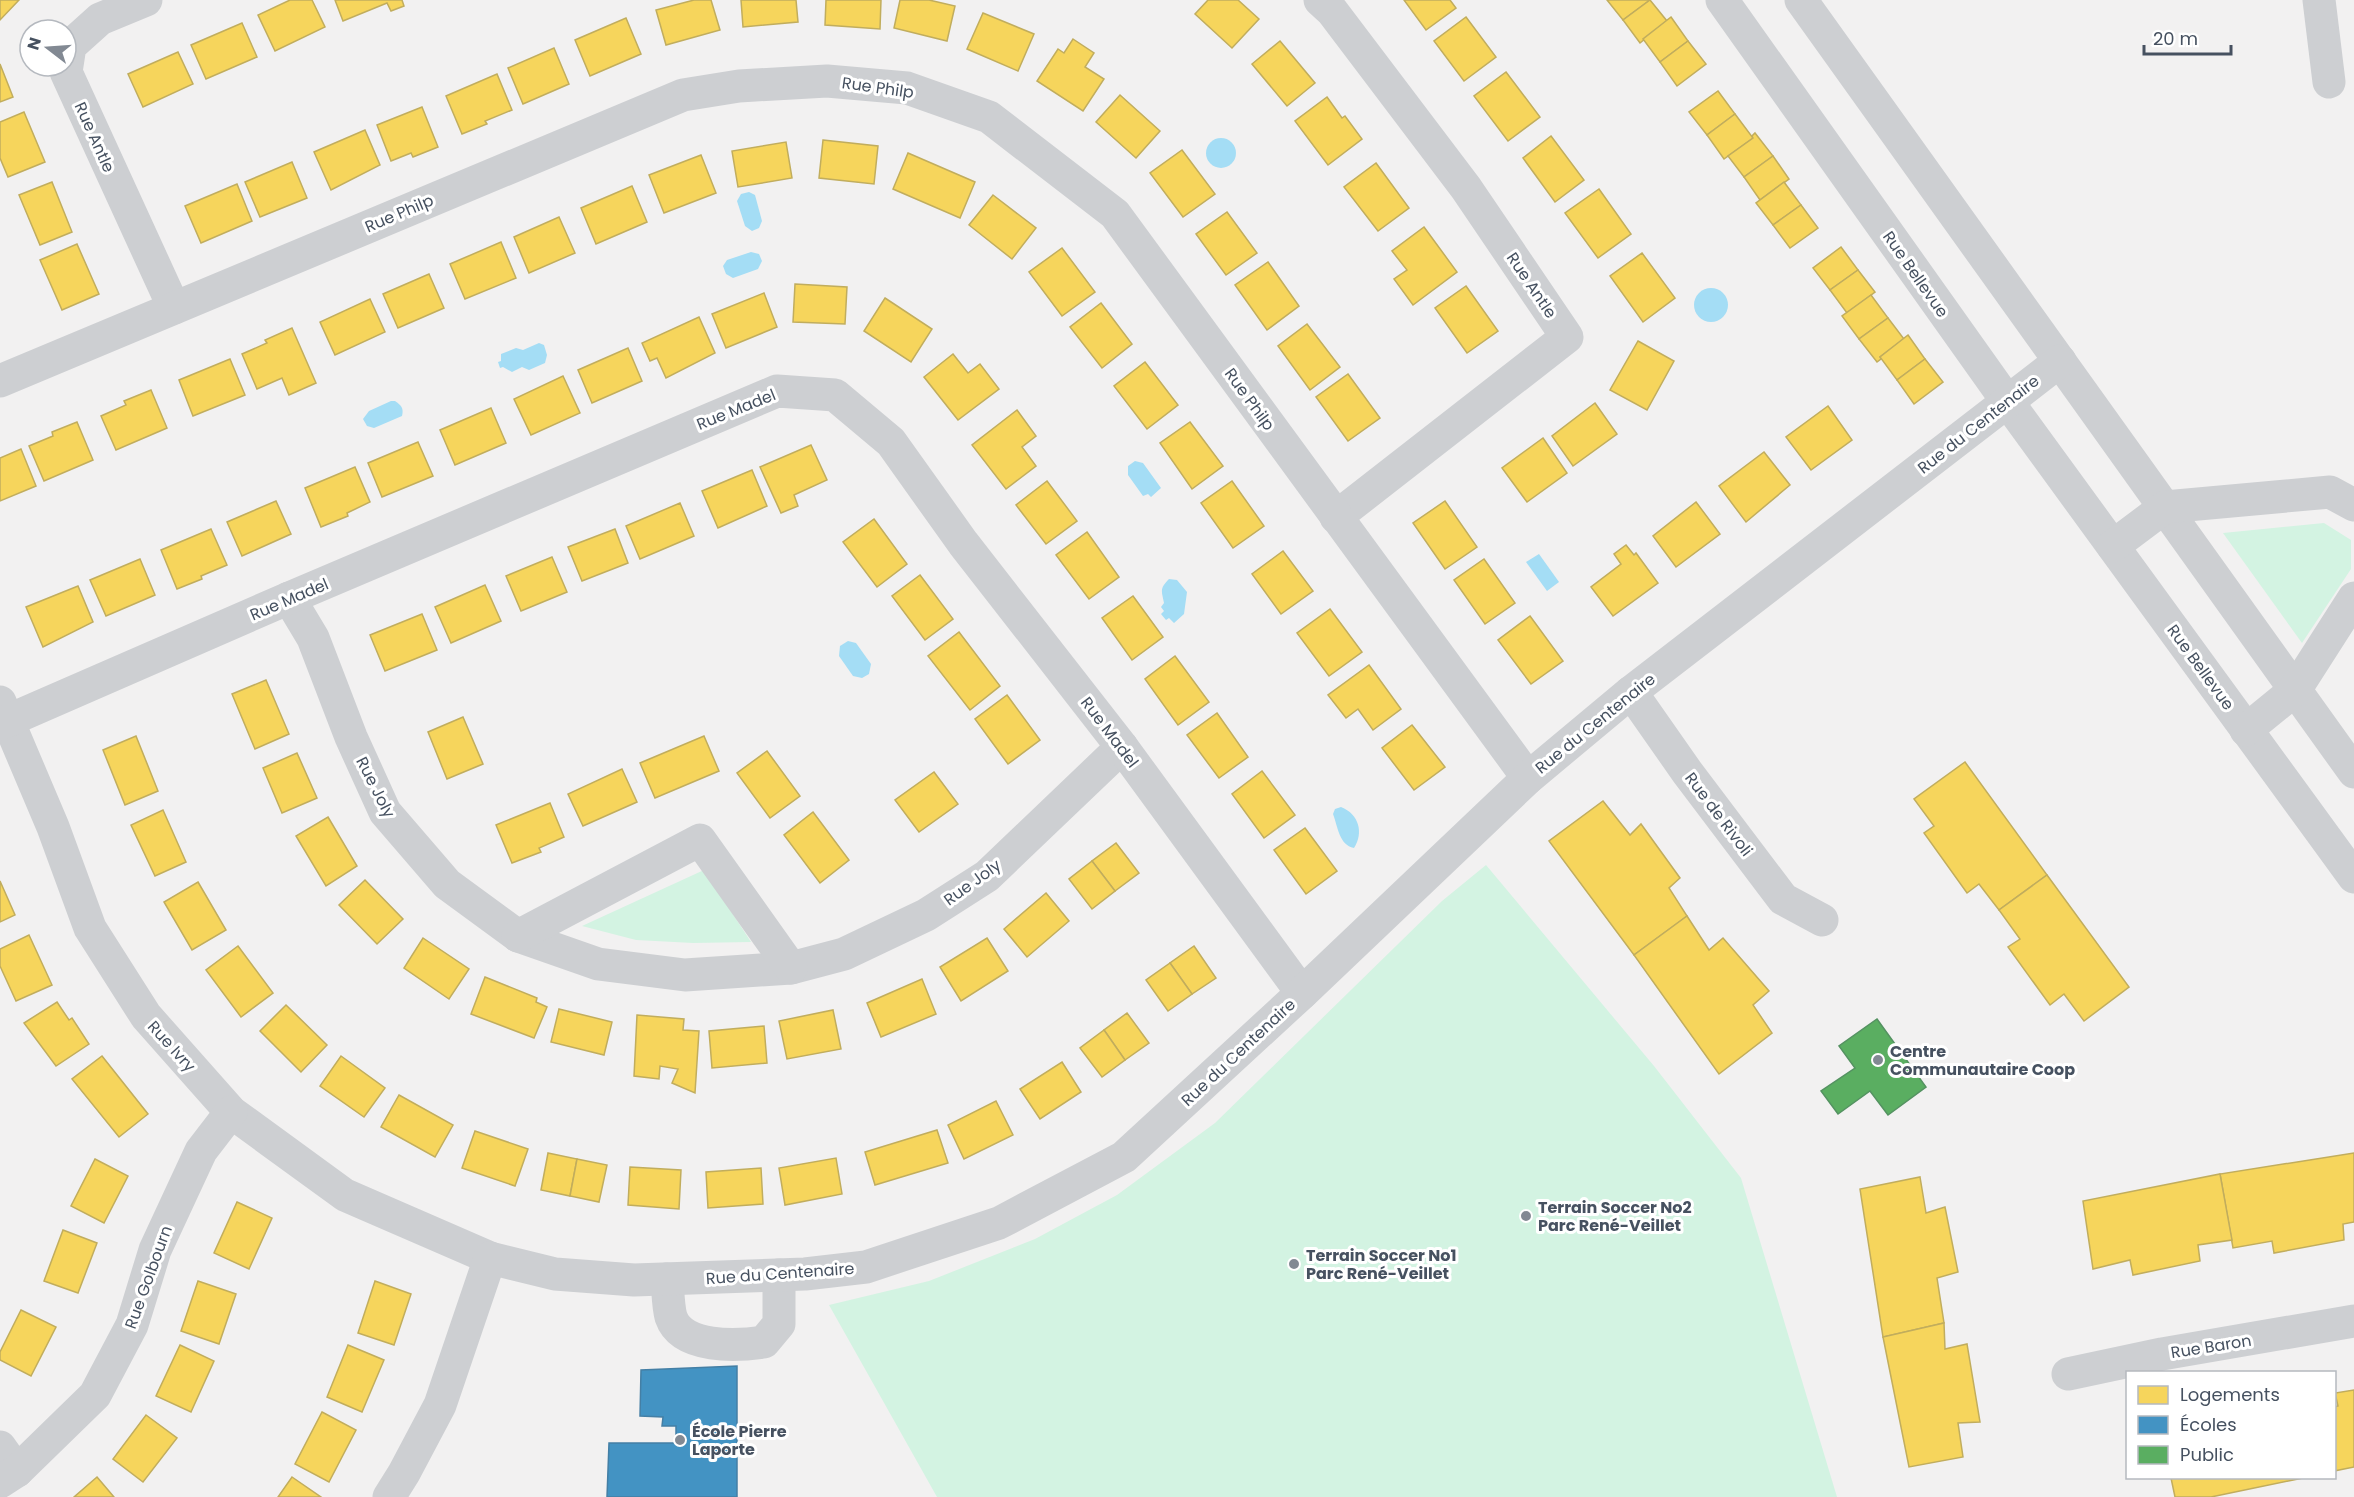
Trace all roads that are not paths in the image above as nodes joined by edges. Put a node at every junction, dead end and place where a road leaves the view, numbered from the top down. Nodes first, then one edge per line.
1 (146, 0) edge
2 (1320, 0) edge
3 (1722, 0) edge
4 (1801, 0) edge
5 (2319, 0) edge
6 (2330, 82) dead end
7 (174, 308) junction
8 (2060, 361) junction
9 (0, 381) edge
10 (2007, 401) junction
11 (2354, 505) edge
12 (2165, 507) junction
13 (1336, 517) junction
14 (2113, 546) junction
15 (288, 598) junction
16 (2354, 598) edge
17 (2295, 690) junction
18 (1631, 692) junction
19 (3, 715) edge
20 (2246, 730) junction
21 (1122, 747) junction
22 (2354, 772) edge
23 (1528, 778) junction
24 (2354, 877) edge
25 (1822, 920) dead end
26 (518, 936) junction
27 (791, 968) junction
28 (1302, 993) junction
29 (231, 1112) junction
30 (490, 1258) junction
31 (779, 1275) junction
32 (667, 1279) junction
33 (2354, 1321) edge
34 (2068, 1374) dead end
35 (6, 1467) edge
36 (389, 1497) edge

1 - 7 street, Rue Antle
2 - 13 street, Rue Antle
3 - 10 street, Rue Bellevue
4 - 8 street
5 - 6 street
7 - 9 street, Rue Philp
7 - 13 street, Rue Philp
8 - 10 street, Rue du Centenaire
8 - 12 street
10 - 14 street, Rue Bellevue
10 - 18 street, Rue du Centenaire
11 - 12 street
12 - 14 street
12 - 17 street
13 - 23 street, Rue Philp
14 - 20 street, Rue Bellevue
15 - 19 street, Rue Madel
15 - 21 street, Rue Madel
15 - 26 street, Rue Joly
16 - 17 street
17 - 20 street
17 - 22 street
18 - 23 street, Rue du Centenaire
18 - 25 street, Rue de Rivoli
19 - 29 street, Rue Ivry
20 - 24 street, Rue Bellevue
21 - 27 street, Rue Joly
21 - 28 street, Rue Madel
23 - 28 street, Rue du Centenaire
26 - 27 street, Rue Joly
26 - 27 street
28 - 31 street, Rue du Centenaire
29 - 30 street, Rue Ivry
29 - 35 street, Rue Golbourn
30 - 32 street, Rue du Centenaire
30 - 36 street
31 - 32 street, Rue du Centenaire
31 - 32 street
33 - 34 street, Rue Baron

